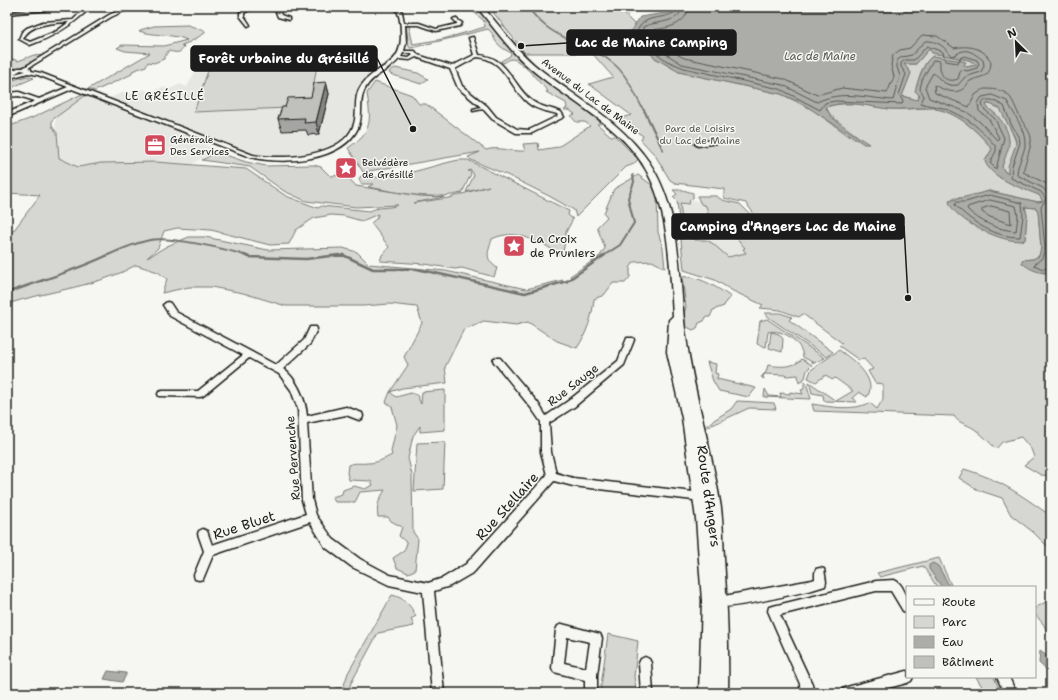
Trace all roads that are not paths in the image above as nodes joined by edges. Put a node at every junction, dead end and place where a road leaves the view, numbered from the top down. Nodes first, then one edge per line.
1 (88, 7) edge
2 (138, 7) edge
3 (276, 7) edge
4 (397, 7) edge
5 (480, 7) edge
6 (484, 7) edge
7 (122, 8) edge
8 (253, 8) edge
9 (14, 9) edge
10 (7, 13) edge
11 (7, 16) edge
12 (288, 19) dead end
13 (455, 19) dead end
14 (74, 21) junction
15 (403, 24) junction
16 (248, 25) dead end
17 (471, 38) dead end
18 (403, 52) junction
19 (416, 56) junction
20 (477, 56) junction
21 (399, 58) junction
22 (452, 68) junction
23 (26, 70) junction
24 (7, 78) edge
25 (72, 87) junction
26 (7, 95) edge
27 (39, 102) junction
28 (485, 107) junction
29 (475, 110) dead end
30 (7, 115) edge
31 (525, 133) junction
32 (528, 140) dead end
33 (716, 142) dead end
34 (698, 144) dead end
35 (662, 186) junction
36 (167, 305) dead end
37 (313, 329) dead end
38 (630, 340) dead end
39 (249, 354) junction
40 (497, 360) dead end
41 (277, 369) junction
42 (162, 394) dead end
43 (359, 416) dead end
44 (303, 420) junction
45 (545, 421) junction
46 (552, 476) junction
47 (706, 497) junction
48 (312, 517) junction
49 (204, 534) dead end
50 (209, 551) junction
51 (820, 573) dead end
52 (199, 575) dead end
53 (428, 588) junction
54 (714, 601) junction
55 (906, 605) edge
56 (645, 663) dead end
57 (591, 675) dead end
58 (906, 677) edge
59 (1003, 678) edge
60 (713, 692) edge
61 (438, 693) edge
62 (591, 693) edge
63 (647, 693) edge
64 (807, 693) edge
65 (847, 693) edge
66 (1010, 693) edge

1 - 7 street
1 - 9 street
1 - 14 street
2 - 7 street
3 - 12 street
4 - 15 street
5 - 35 street, Avenue du Lac de Maine
6 - 35 street, Avenue du Lac de Maine
7 - 23 street
8 - 16 street
9 - 10 street
9 - 11 street
13 - 15 street
14 - 14 street
15 - 18 street
17 - 20 street
18 - 19 street
18 - 21 street
19 - 21 street
19 - 22 street
20 - 22 street
20 - 31 street
21 - 25 street
22 - 28 street
23 - 24 street
23 - 25 street
25 - 27 street
26 - 27 street
27 - 30 street
28 - 29 street
28 - 31 street
31 - 32 street
33 - 34 street
35 - 47 street, Route d'Angers
36 - 39 street, Rue Pervenche
37 - 41 street
38 - 45 street, Rue Sauge
39 - 41 street, Rue Pervenche
39 - 42 street
40 - 45 street
41 - 44 street, Rue Pervenche
43 - 44 street
44 - 48 street, Rue Pervenche
45 - 46 street, Rue Sauge
46 - 47 street, Rue Stellaire
46 - 53 street, Rue Stellaire
47 - 54 street, Route d'Angers
48 - 50 street, Rue Bluet
48 - 53 street, Rue Pervenche
49 - 50 street, Rue Bluet
50 - 52 street, Rue Bluet
51 - 54 street
53 - 61 street
54 - 60 street, Route d'Angers
55 - 64 street
56 - 63 street
57 - 62 street
58 - 65 street
59 - 66 street

